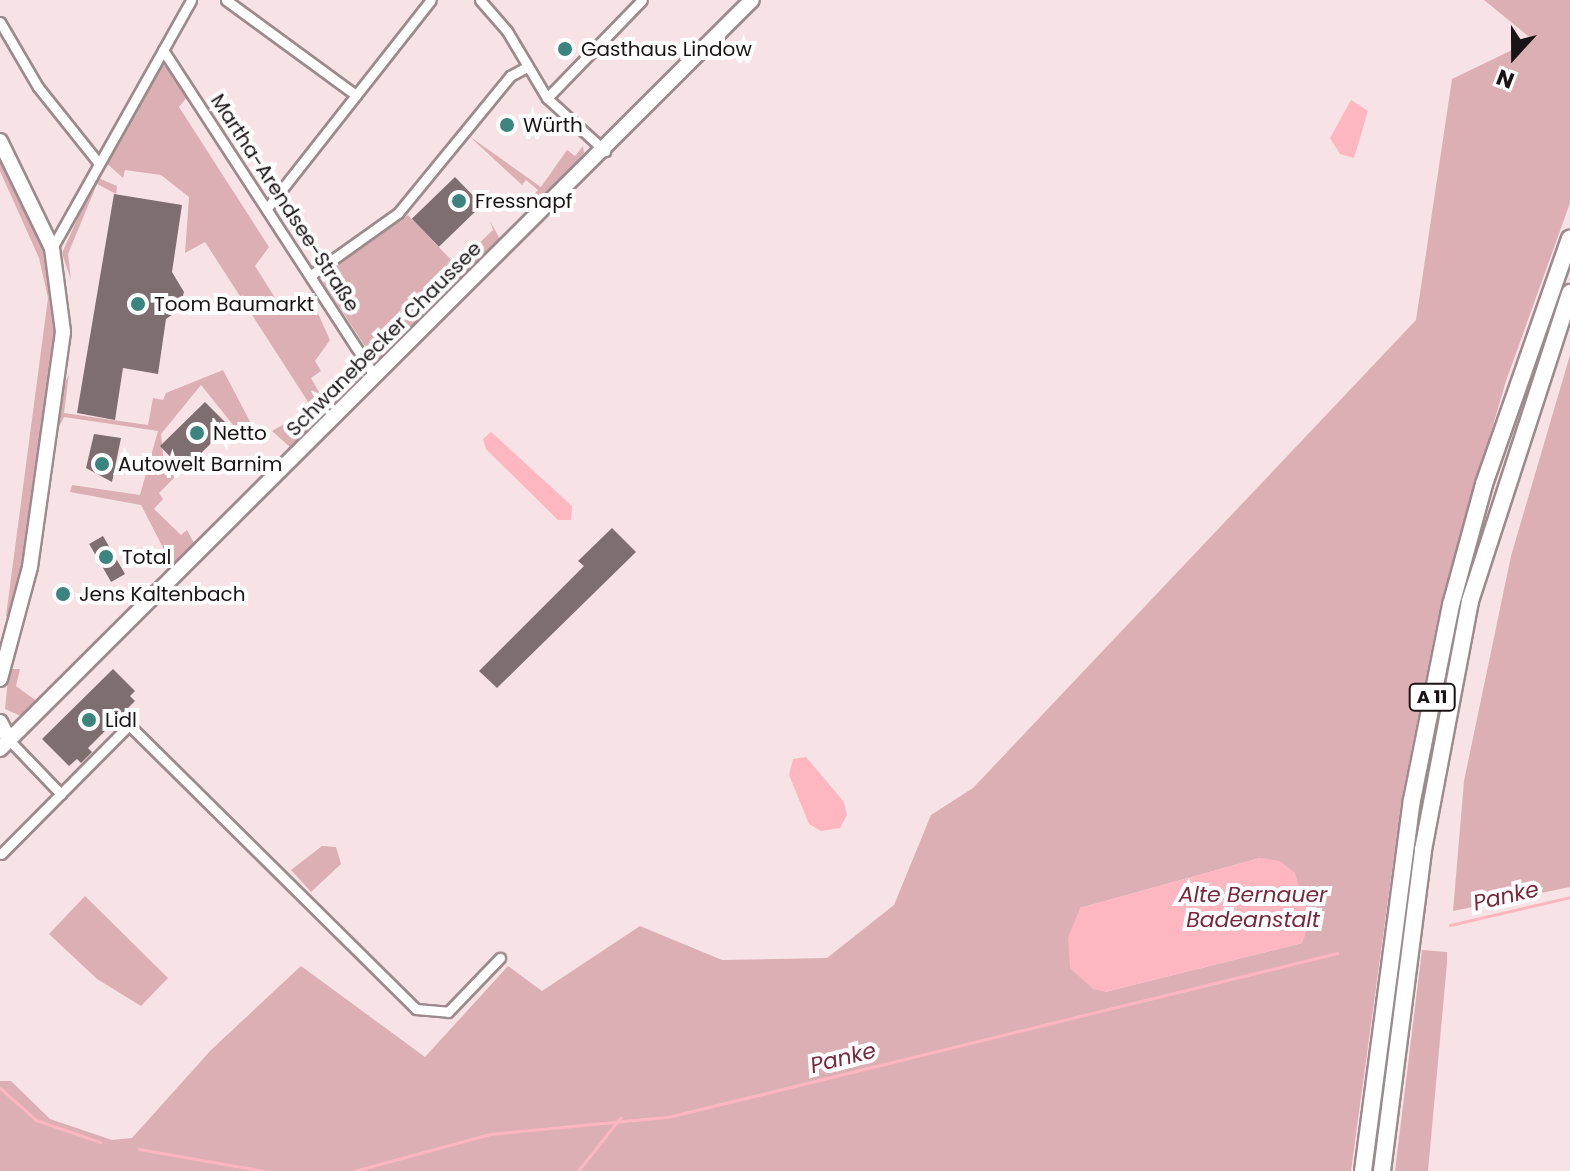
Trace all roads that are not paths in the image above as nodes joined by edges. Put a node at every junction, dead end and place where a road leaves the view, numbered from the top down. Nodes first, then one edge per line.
1 (191, 0) edge
2 (226, 0) edge
3 (431, 0) edge
4 (480, 0) edge
5 (642, 0) edge
6 (752, 0) edge
7 (0, 22) edge
8 (163, 50) junction
9 (527, 67) junction
10 (356, 95) junction
11 (547, 98) junction
12 (0, 141) edge
13 (605, 151) junction
14 (97, 161) junction
15 (268, 207) junction
16 (1570, 239) edge
17 (52, 248) junction
18 (311, 275) junction
19 (1570, 293) edge
20 (375, 376) junction
21 (0, 679) edge
22 (0, 722) edge
23 (5, 744) edge
24 (61, 794) junction
25 (1, 854) edge
26 (500, 958) dead end
27 (1363, 1171) edge
28 (1382, 1171) edge

1 - 8 street
2 - 10 street
3 - 10 street
4 - 9 street
5 - 11 street
6 - 13 main road, Schwanebecker Chaussee
7 - 14 street
8 - 14 street
8 - 15 street, Martha-Arendsee-Straße
9 - 11 street
9 - 18 street
10 - 15 street
11 - 13 street
12 - 17 main road
13 - 20 main road, Schwanebecker Chaussee
14 - 17 street
15 - 18 street, Martha-Arendsee-Straße
16 - 27 highway, A 11
17 - 21 main road
18 - 20 street, Martha-Arendsee-Straße
19 - 28 highway, A 11
20 - 23 main road, Schwanebecker Chaussee
22 - 23 main road
23 - 24 street
24 - 25 street
24 - 26 street

